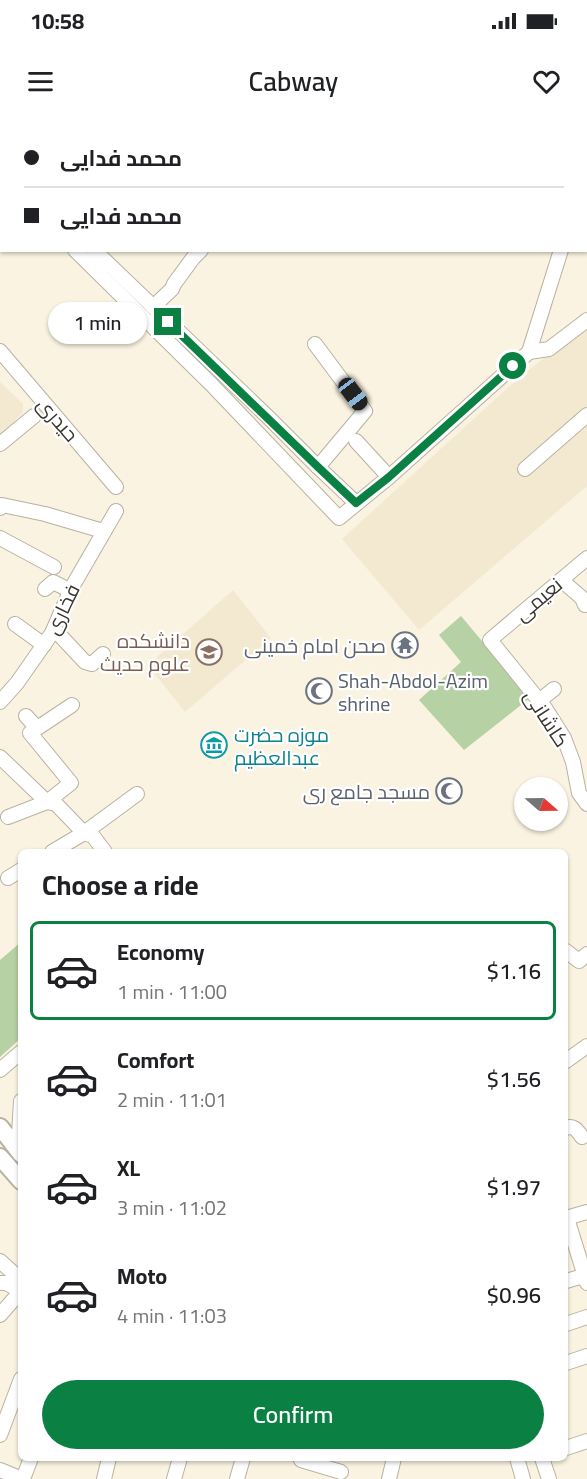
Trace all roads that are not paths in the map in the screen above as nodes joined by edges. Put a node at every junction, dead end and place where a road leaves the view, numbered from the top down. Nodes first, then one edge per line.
1 (77, 252) edge
2 (96, 252) edge
3 (560, 252) edge
4 (194, 253) edge
5 (153, 307) junction
6 (587, 320) edge
7 (315, 344) dead end
8 (0, 351) edge
9 (529, 352) junction
10 (587, 415) edge
11 (34, 416) dead end
12 (269, 418) junction
13 (257, 431) junction
14 (356, 441) dead end
15 (0, 444) edge
16 (318, 467) junction
17 (525, 469) dead end
18 (389, 477) junction
19 (116, 487) dead end
20 (356, 503) junction
21 (0, 508) edge
22 (116, 511) dead end
23 (103, 531) junction
24 (0, 538) edge
25 (587, 558) edge
26 (54, 567) dead end
27 (561, 580) junction
28 (45, 589) dead end
29 (71, 591) junction
30 (584, 601) edge
31 (15, 624) dead end
32 (54, 628) junction
33 (490, 640) joint
34 (44, 645) junction
35 (104, 654) dead end
36 (554, 689) dead end
37 (539, 701) junction
38 (0, 702) edge
39 (72, 705) dead end
40 (26, 716) dead end
41 (37, 728) junction
42 (0, 757) edge
43 (137, 794) dead end
44 (47, 802) junction
45 (587, 804) edge
46 (8, 817) dead end
47 (84, 833) junction
48 (57, 849) edge
49 (103, 849) edge
50 (18, 867) edge
51 (8, 878) dead end
52 (568, 953) edge
53 (587, 954) edge
54 (587, 1046) edge
55 (18, 1055) edge
56 (568, 1060) edge
57 (0, 1070) edge
58 (0, 1127) edge
59 (568, 1128) edge
60 (582, 1137) dead end
61 (18, 1151) edge
62 (0, 1157) edge
63 (18, 1178) edge
64 (587, 1212) edge
65 (568, 1217) edge
66 (568, 1224) edge
67 (0, 1261) edge
68 (18, 1277) edge
69 (586, 1278) edge
70 (568, 1281) edge
71 (0, 1283) edge
72 (18, 1289) edge
73 (18, 1294) edge
74 (0, 1315) edge
75 (587, 1317) edge
76 (568, 1323) edge
77 (587, 1356) edge
78 (568, 1362) edge
79 (18, 1387) edge
80 (0, 1435) edge
81 (587, 1441) edge
82 (568, 1447) edge
83 (30, 1461) edge
84 (109, 1461) edge
85 (179, 1461) edge
86 (242, 1461) edge
87 (303, 1461) edge
88 (344, 1461) edge
89 (393, 1461) edge
90 (517, 1461) edge
91 (543, 1461) edge
92 (0, 1470) edge
93 (340, 1476) edge
94 (22, 1479) edge
95 (104, 1479) edge
96 (174, 1479) edge
97 (237, 1479) edge
98 (389, 1479) edge
99 (523, 1479) edge
100 (549, 1479) edge

1 - 13 street
2 - 5 street
3 - 9 street
4 - 5 street
5 - 12 street
6 - 9 street
7 - 16 street
8 - 19 street, حیدری
9 - 18 street
10 - 17 street
11 - 15 street
12 - 13 street
12 - 16 street
13 - 20 street
14 - 18 street
16 - 20 street
18 - 20 street
21 - 23 street
22 - 23 street, فخاری
23 - 29 street, فخاری
24 - 26 street
25 - 27 street, نعیمی
27 - 30 street
27 - 33 street, نعیمی
28 - 29 street
29 - 32 street, فخاری
31 - 34 street
32 - 34 street, فخاری
32 - 35 street
33 - 37 street, کاشانی
34 - 38 street, فخاری
36 - 37 street
37 - 45 street, کاشانی
39 - 41 street
40 - 41 street
41 - 44 street
42 - 44 street
43 - 47 street
44 - 46 street
44 - 47 street
47 - 48 street
47 - 49 street
50 - 51 street
52 - 53 street
54 - 56 street
55 - 57 street
58 - 61 main road
59 - 60 street
62 - 63 main road
64 - 65 street
66 - 69 street
67 - 68 street
69 - 70 street
71 - 72 street
73 - 74 street
75 - 76 street
77 - 78 street
79 - 80 street
81 - 82 street
83 - 94 street
84 - 95 street
85 - 96 street
86 - 97 street
87 - 93 street
88 - 93 street
89 - 98 street
90 - 99 street
91 - 100 street
92 - 94 street

